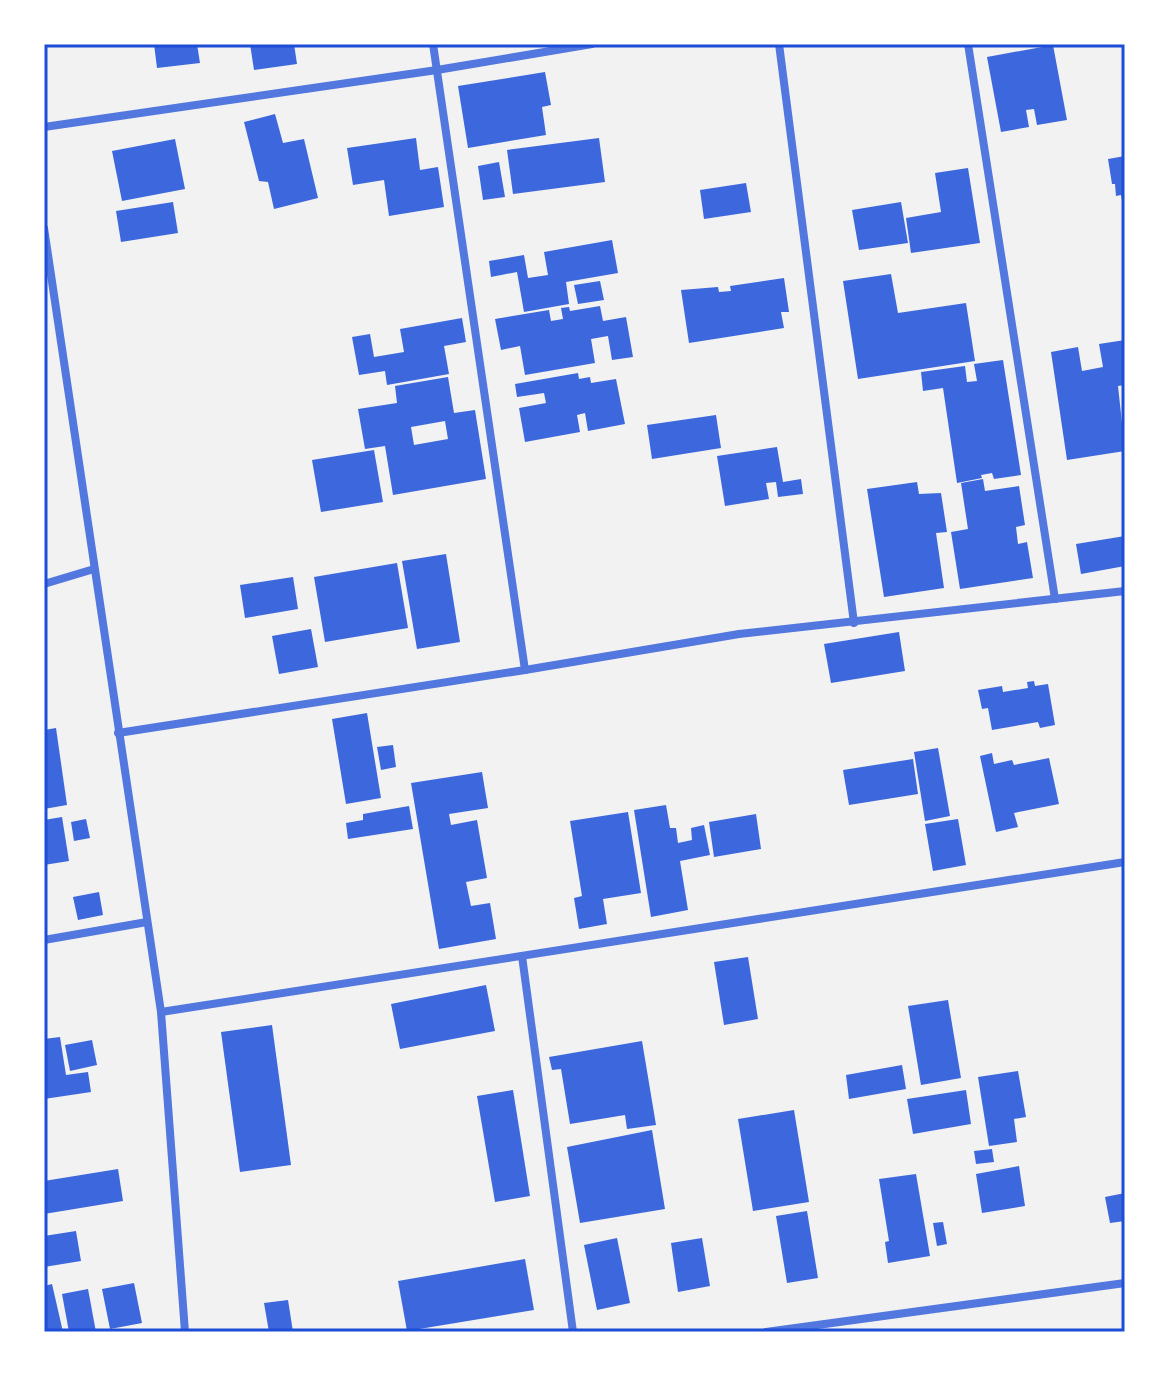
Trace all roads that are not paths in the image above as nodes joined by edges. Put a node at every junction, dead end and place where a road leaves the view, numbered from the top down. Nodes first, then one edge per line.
1 (433, 44) edge
2 (592, 44) edge
3 (779, 44) edge
4 (968, 44) edge
5 (437, 70) junction
6 (44, 127) edge
7 (44, 228) edge
8 (55, 304) junction
9 (44, 305) edge
10 (94, 569) junction
11 (44, 584) edge
12 (1125, 591) edge
13 (1055, 599) junction
14 (854, 623) junction
15 (525, 670) junction
16 (118, 733) junction
17 (1125, 862) edge
18 (147, 922) junction
19 (44, 940) edge
20 (522, 956) junction
21 (161, 1012) junction
22 (1125, 1283) edge
23 (185, 1332) edge
24 (573, 1332) edge
25 (766, 1332) edge

1 - 5 street
2 - 5 street
3 - 14 street
4 - 13 street
5 - 6 street
5 - 15 street
7 - 8 street
8 - 9 street
8 - 10 street
10 - 11 street
10 - 16 street
12 - 13 street
13 - 14 street
14 - 15 street
15 - 16 street
16 - 18 street
17 - 20 street
18 - 19 street
18 - 21 street
20 - 21 street
20 - 24 street
21 - 23 street
22 - 25 street

